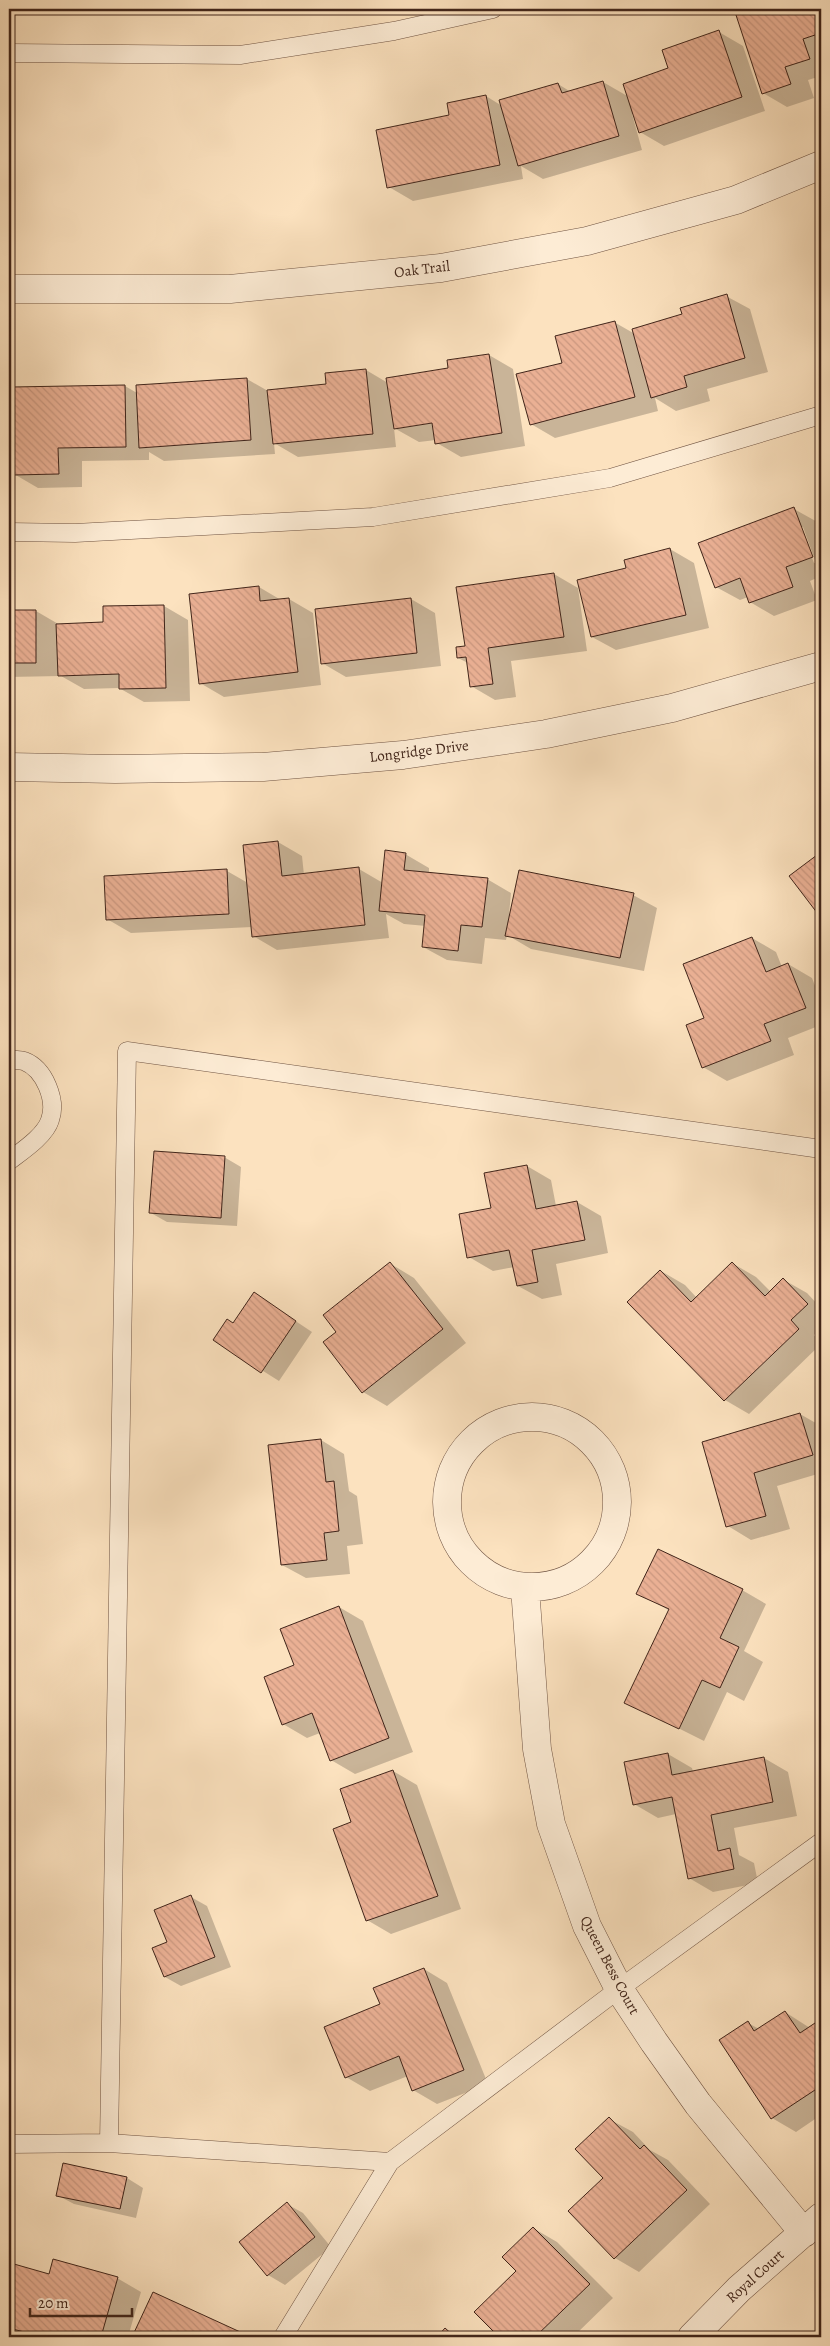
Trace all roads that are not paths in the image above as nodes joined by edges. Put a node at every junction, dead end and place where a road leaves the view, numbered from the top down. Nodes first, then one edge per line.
1 (493, 9) edge
2 (9, 53) edge
3 (821, 165) edge
4 (9, 289) edge
5 (821, 415) edge
6 (9, 532) edge
7 (821, 666) edge
8 (9, 767) edge
9 (9, 1060) edge
10 (821, 1150) edge
11 (9, 1160) edge
12 (525, 1588) junction
13 (821, 1842) edge
14 (619, 1989) junction
15 (9, 2144) edge
16 (109, 2144) junction
17 (390, 2162) junction
18 (812, 2225) edge
19 (283, 2337) edge
20 (692, 2337) edge

1 - 2 lane
3 - 4 street, Oak Trail
5 - 6 lane
7 - 8 street, Longridge Drive
9 - 11 lane
10 - 16 lane
12 - 12 street
12 - 14 street, Queen Bess Court
13 - 14 lane
14 - 17 lane
14 - 18 street, Queen Bess Court
15 - 16 lane
16 - 17 lane
17 - 19 lane
18 - 20 street, Royal Court

